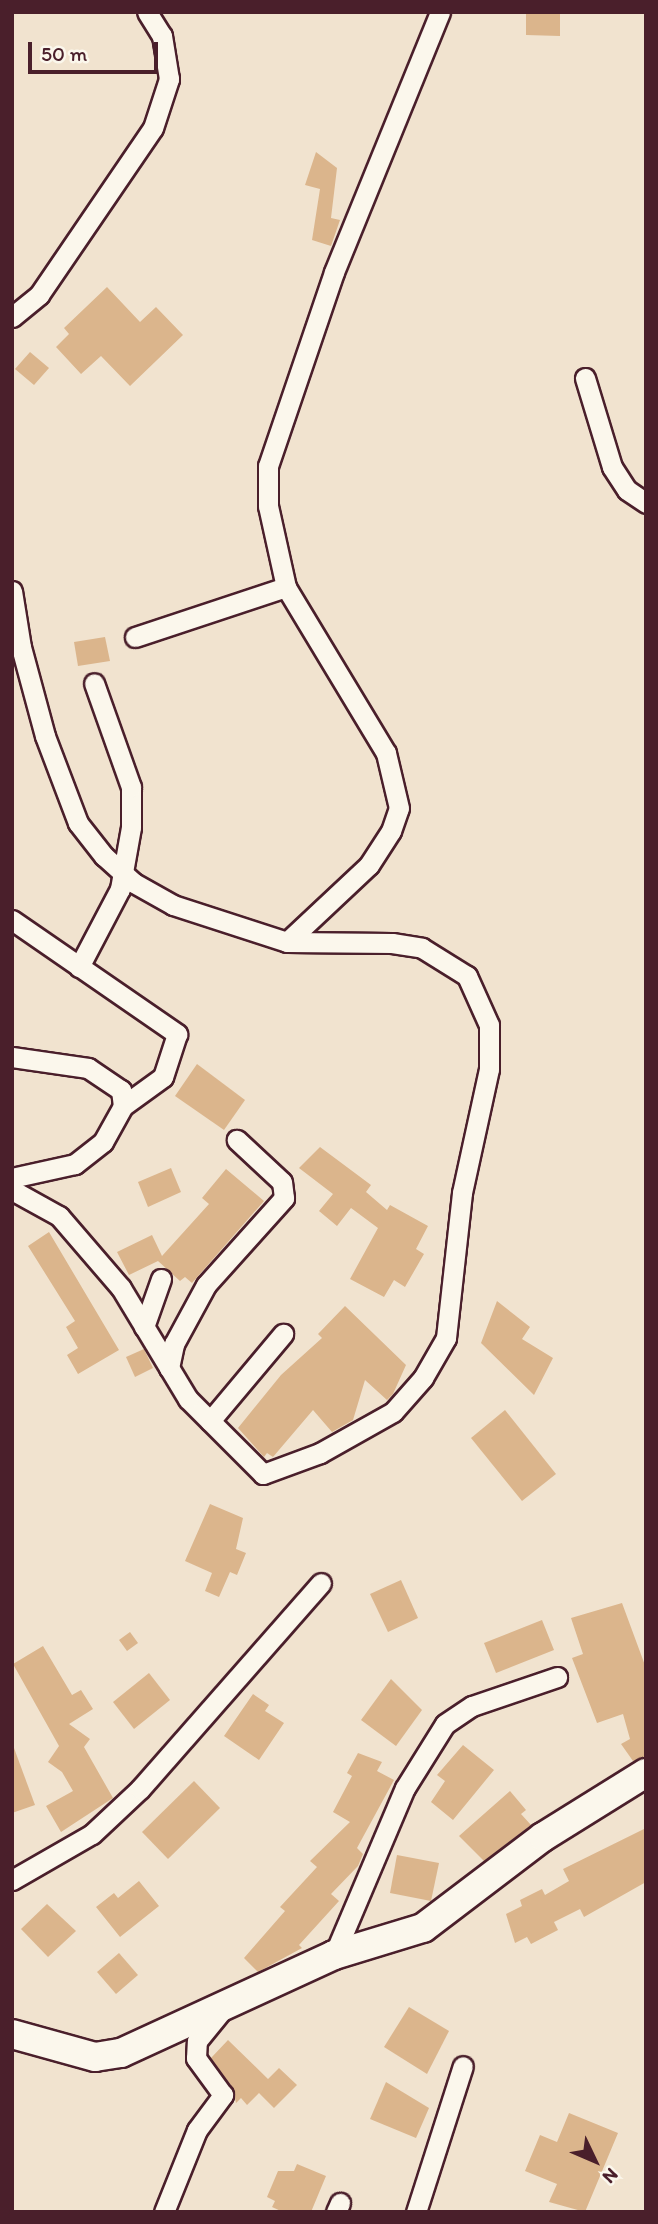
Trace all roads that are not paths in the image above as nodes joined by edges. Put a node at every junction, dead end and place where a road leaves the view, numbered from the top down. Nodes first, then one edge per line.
1 (147, 12) edge
2 (440, 12) edge
3 (12, 317) edge
4 (585, 379) dead end
5 (646, 503) edge
6 (286, 587) junction
7 (12, 591) edge
8 (135, 637) dead end
9 (94, 683) dead end
10 (124, 874) junction
11 (12, 920) edge
12 (286, 942) junction
13 (79, 967) junction
14 (12, 1057) edge
15 (123, 1106) junction
16 (237, 1140) dead end
17 (12, 1178) edge
18 (12, 1190) edge
19 (161, 1279) dead end
20 (145, 1327) junction
21 (283, 1334) dead end
22 (169, 1368) junction
23 (210, 1422) junction
24 (321, 1583) dead end
25 (557, 1677) dead end
26 (646, 1773) edge
27 (12, 1880) edge
28 (334, 1955) junction
29 (226, 2005) junction
30 (12, 2034) edge
31 (463, 2066) dead end
32 (164, 2212) edge
33 (416, 2212) edge

1 - 3 street
2 - 6 street
4 - 5 street
6 - 8 street
6 - 12 street
7 - 10 street
9 - 10 street
10 - 12 street
10 - 13 street
11 - 13 street
12 - 23 street
13 - 15 street
14 - 15 street
15 - 17 street
16 - 22 street
18 - 20 street
19 - 20 street
20 - 22 street
21 - 23 street
22 - 23 street
24 - 27 street
25 - 28 street
26 - 28 street
28 - 29 street
29 - 30 street
29 - 32 street
31 - 33 street

